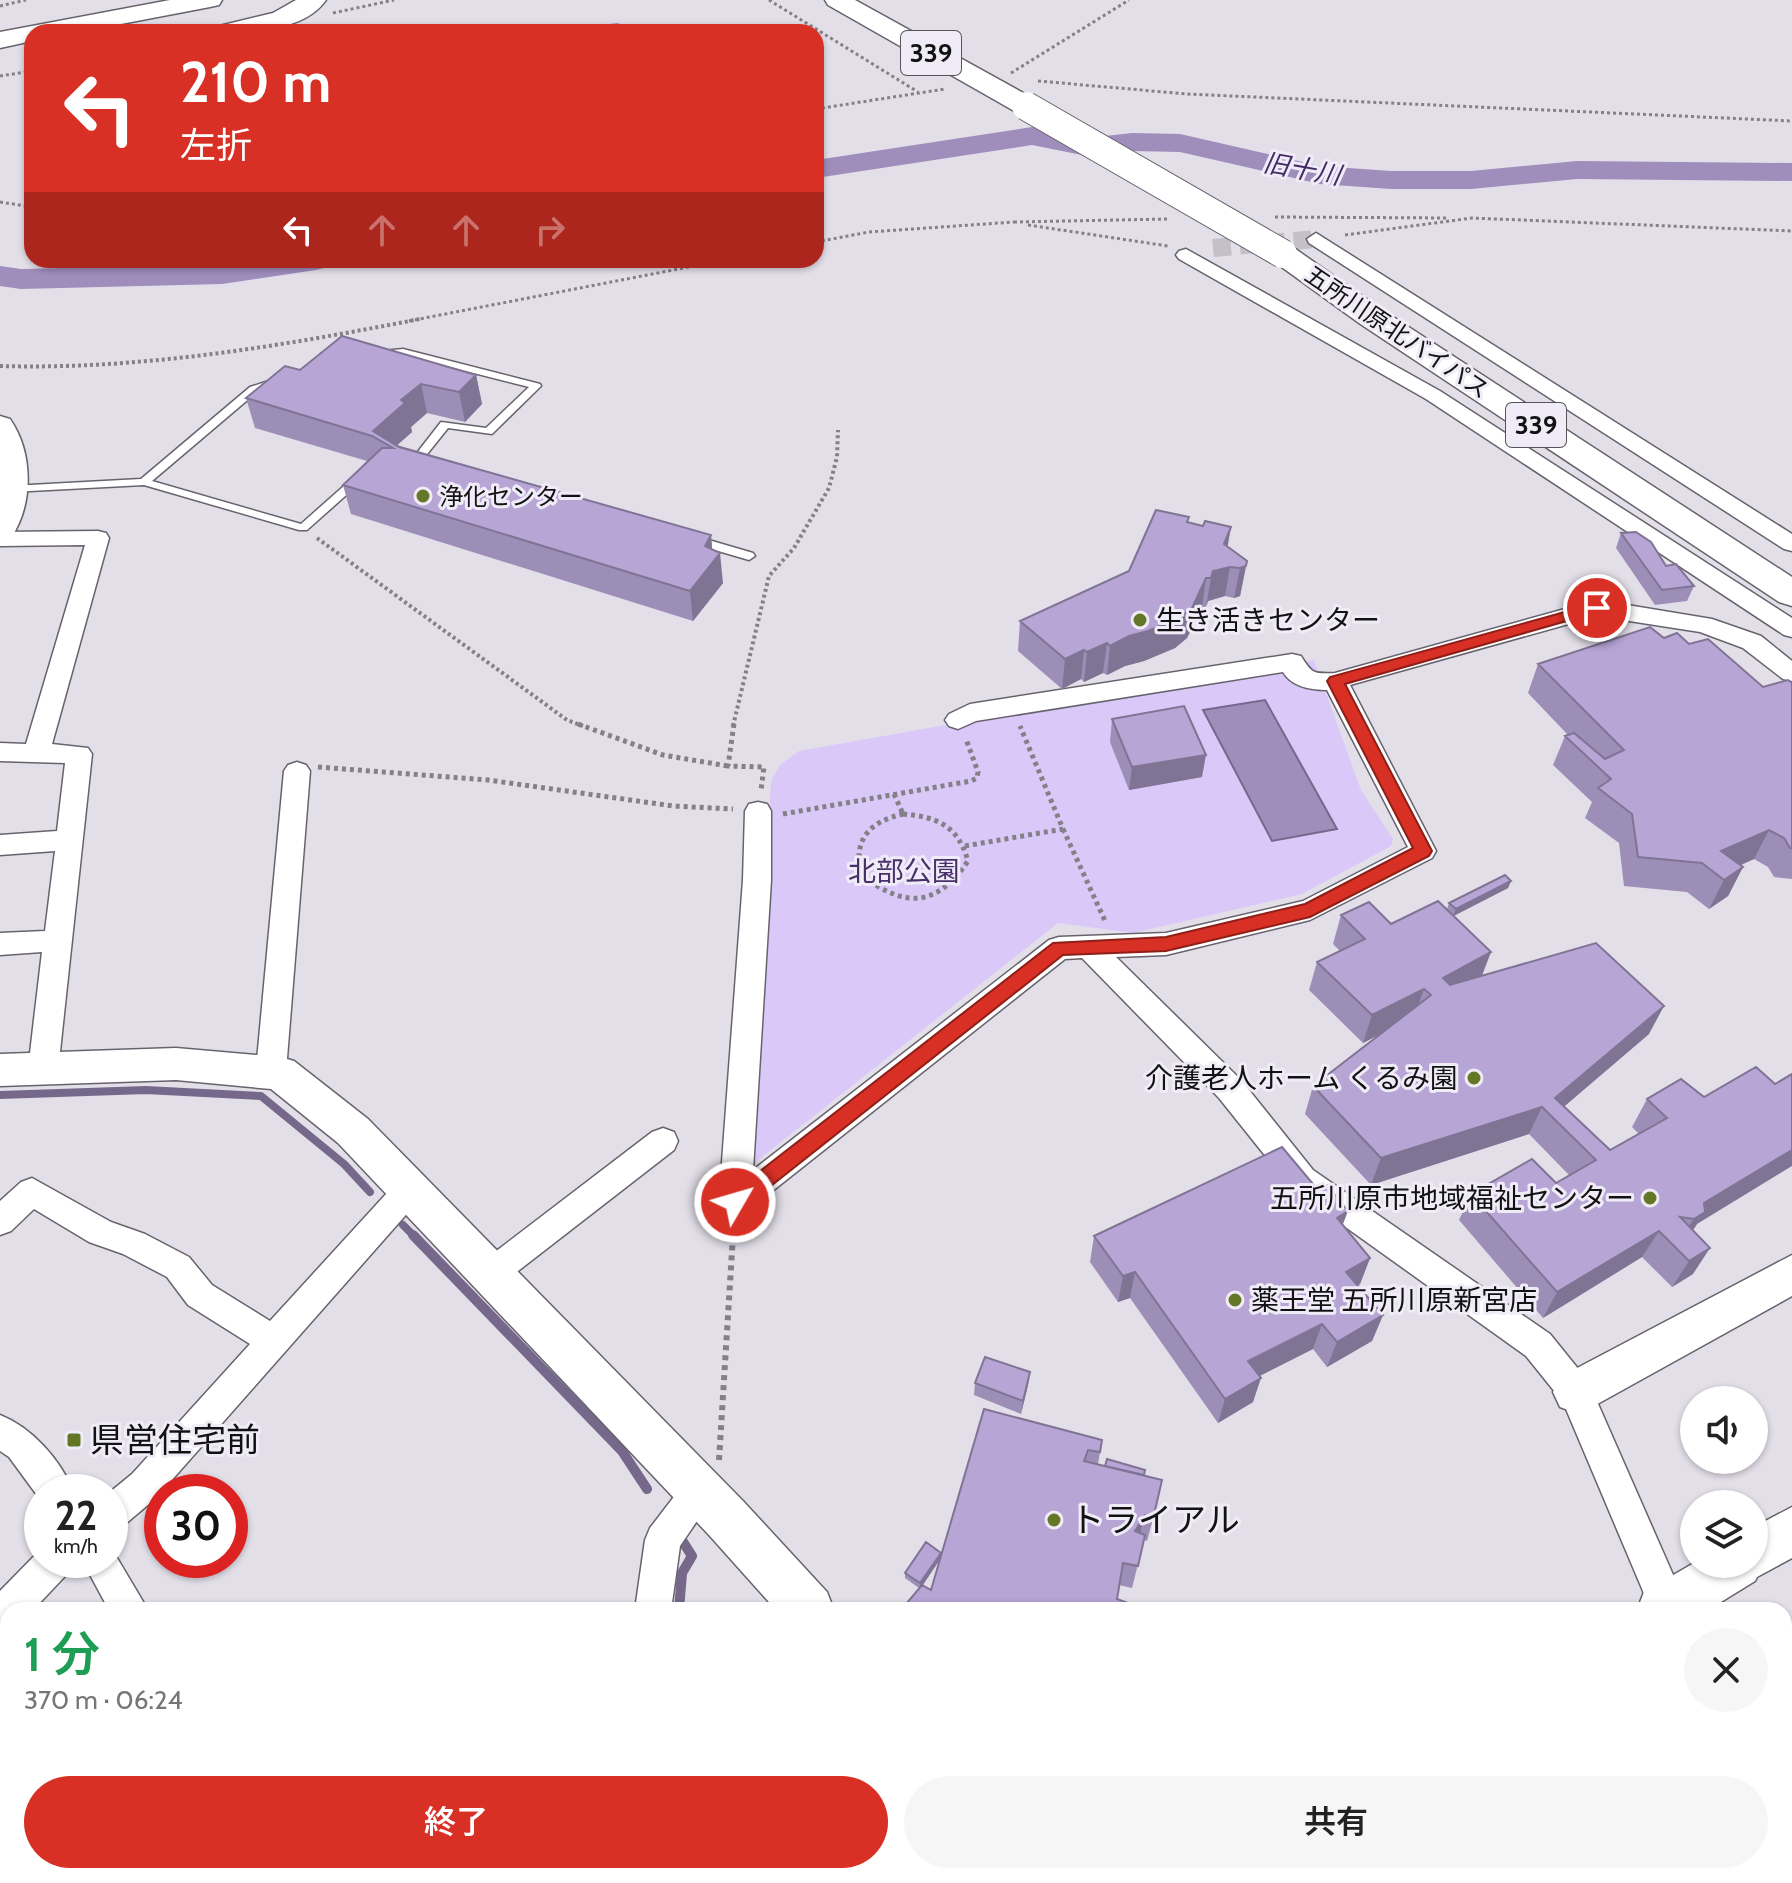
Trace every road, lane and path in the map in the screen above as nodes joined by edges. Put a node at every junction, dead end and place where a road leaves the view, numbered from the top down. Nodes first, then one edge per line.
1 (26, 0) edge
2 (132, 0) edge
3 (210, 0) edge
4 (394, 0) edge
5 (769, 0) edge
6 (837, 0) edge
7 (1129, 0) edge
8 (0, 6) edge
9 (322, 8) edge
10 (26, 24) edge
11 (83, 24) edge
12 (259, 24) edge
13 (808, 24) edge
14 (24, 25) edge
15 (0, 30) edge
16 (824, 34) edge
17 (24, 35) edge
18 (0, 40) edge
19 (24, 50) edge
20 (0, 54) edge
21 (24, 72) edge
22 (1011, 72) dead end
23 (0, 76) edge
24 (945, 89) dead end
25 (918, 92) junction
26 (1031, 94) junction
27 (824, 108) edge
28 (1792, 121) edge
29 (0, 202) edge
30 (24, 206) edge
31 (1792, 231) edge
32 (1316, 239) joint
33 (824, 240) edge
34 (1213, 248) tunnel mouth
35 (1283, 254) junction
36 (1186, 255) junction
37 (684, 268) edge
38 (366, 355) edge
39 (0, 366) edge
40 (297, 375) edge
41 (0, 425) edge
42 (838, 430) dead end
43 (432, 464) edge
44 (367, 471) edge
45 (144, 482) junction
46 (10, 489) junction
47 (303, 528) junction
48 (0, 531) edge
49 (689, 538) edge
50 (0, 539) edge
51 (1792, 544) edge
52 (749, 556) dead end
53 (1792, 563) edge
54 (1792, 594) edge
55 (1792, 629) edge
56 (1792, 673) edge
57 (1335, 681) junction
58 (1012, 706) junction
59 (958, 720) joint
60 (37, 751) junction
61 (0, 752) edge
62 (728, 766) junction
63 (297, 771) joint
64 (894, 794) junction
65 (758, 814) junction
66 (903, 814) junction
67 (1063, 829) junction
68 (68, 840) junction
69 (0, 845) edge
70 (965, 846) junction
71 (56, 941) junction
72 (0, 944) edge
73 (1104, 948) junction
74 (0, 1070) edge
75 (43, 1070) junction
76 (271, 1071) junction
77 (663, 1141) dead end
78 (408, 1191) junction
79 (735, 1202) junction
80 (0, 1221) edge
81 (1792, 1274) edge
82 (489, 1275) junction
83 (274, 1341) junction
84 (1576, 1392) junction
85 (0, 1431) edge
86 (43, 1474) edge
87 (698, 1493) junction
88 (128, 1499) edge
89 (1792, 1531) edge
90 (1768, 1546) edge
91 (38, 1578) edge
92 (111, 1578) edge
93 (1715, 1578) edge
94 (15, 1602) edge
95 (125, 1602) edge
96 (654, 1602) edge
97 (802, 1602) edge
98 (1663, 1602) edge
99 (1675, 1602) edge

1 - 8 path
2 - 10 highway
3 - 11 highway
4 - 9 path
5 - 13 path
6 - 26 highway, 五所川原北バイパス / 339
7 - 22 path
9 - 12 highway
14 - 15 highway
16 - 25 path
17 - 18 highway
19 - 20 highway
21 - 23 path
24 - 25 path
25 - 27 path
26 - 28 path
26 - 35 highway, 五所川原北バイパス / 339, bridge
29 - 30 path
31 - 32 path
32 - 51 street
33 - 36 path
34 - 36 street
35 - 53 highway, 五所川原北バイパス / 339
35 - 54 highway, 五所川原北バイパス / 339
36 - 55 street
37 - 39 path
38 - 43 lane
40 - 45 lane
41 - 46 street
42 - 62 path
44 - 47 lane
45 - 46 lane
45 - 47 lane
46 - 48 street
47 - 62 path
49 - 52 lane
50 - 60 street
56 - 57 street
57 - 58 street
57 - 73 street
58 - 59 street
58 - 67 path
59 - 64 path
60 - 61 street
60 - 68 street
62 - 65 path
63 - 65 path
63 - 76 street
64 - 65 path
64 - 66 path
65 - 79 street
66 - 70 path
66 - 70 path
67 - 70 path
67 - 73 path
68 - 69 street
68 - 71 street
71 - 72 street
71 - 75 street
73 - 79 street
73 - 84 street
74 - 75 street
75 - 76 street
76 - 78 street
77 - 82 street
78 - 82 street
78 - 83 street
79 - 87 path
80 - 83 street
81 - 84 street
82 - 87 street
83 - 88 street
84 - 98 street
85 - 86 street
87 - 96 street
87 - 97 street
89 - 90 street
91 - 94 street
92 - 95 street
93 - 99 street

